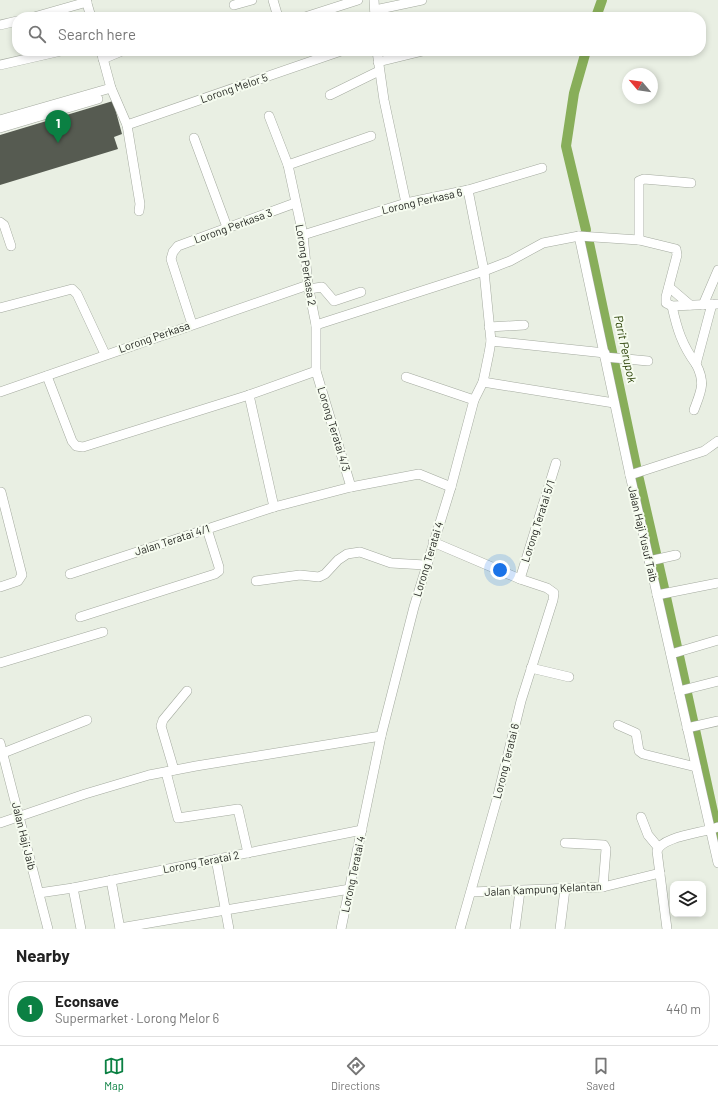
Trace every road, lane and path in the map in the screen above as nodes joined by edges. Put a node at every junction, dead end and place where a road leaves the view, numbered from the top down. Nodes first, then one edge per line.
1 (252, 0) edge
2 (273, 0) edge
3 (358, 0) edge
4 (374, 0) edge
5 (422, 0) edge
6 (87, 1) edge
7 (234, 5) dead end
8 (51, 12) edge
9 (90, 12) edge
10 (277, 12) edge
11 (321, 12) edge
12 (375, 12) edge
13 (382, 12) edge
14 (12, 22) edge
15 (0, 25) edge
16 (39, 56) edge
17 (102, 56) edge
18 (326, 56) edge
19 (377, 56) edge
20 (403, 56) edge
21 (378, 62) junction
22 (0, 65) edge
23 (378, 72) junction
24 (111, 88) junction
25 (330, 95) dead end
26 (98, 99) dead end
27 (269, 116) dead end
28 (0, 120) edge
29 (127, 124) junction
30 (0, 128) edge
31 (371, 136) dead end
32 (194, 138) dead end
33 (288, 165) junction
34 (542, 168) dead end
35 (691, 183) dead end
36 (468, 190) junction
37 (295, 203) junction
38 (406, 203) junction
39 (139, 211) dead end
40 (0, 222) edge
41 (227, 227) junction
42 (303, 235) junction
43 (579, 236) junction
44 (639, 240) junction
45 (11, 246) dead end
46 (718, 270) edge
47 (484, 271) junction
48 (308, 287) junction
49 (669, 287) junction
50 (361, 292) dead end
51 (711, 304) edge
52 (690, 305) junction
53 (672, 306) junction
54 (0, 308) edge
55 (192, 324) junction
56 (316, 325) junction
57 (524, 325) dead end
58 (490, 327) junction
59 (491, 341) junction
60 (105, 354) junction
61 (608, 357) junction
62 (648, 362) dead end
63 (696, 364) junction
64 (316, 371) junction
65 (47, 376) junction
66 (406, 377) dead end
67 (483, 382) junction
68 (0, 392) edge
69 (249, 395) junction
70 (474, 400) junction
71 (614, 403) junction
72 (694, 410) dead end
73 (718, 441) edge
74 (556, 463) dead end
75 (630, 475) junction
76 (351, 486) junction
77 (451, 487) junction
78 (1, 492) dead end
79 (274, 506) junction
80 (207, 529) junction
81 (433, 542) junction
82 (676, 555) dead end
83 (654, 560) junction
84 (425, 565) junction
85 (70, 574) dead end
86 (520, 579) junction
87 (256, 581) dead end
88 (718, 583) edge
89 (0, 587) edge
90 (657, 595) junction
91 (80, 618) dead end
92 (103, 632) dead end
93 (718, 640) edge
94 (675, 653) junction
95 (0, 664) edge
96 (532, 668) junction
97 (569, 677) dead end
98 (718, 681) edge
99 (187, 691) dead end
100 (679, 691) junction
101 (87, 720) dead end
102 (718, 721) edge
103 (618, 725) dead end
104 (692, 727) junction
105 (381, 736) junction
106 (0, 743) edge
107 (3, 753) junction
108 (696, 767) junction
109 (170, 771) junction
110 (641, 816) dead end
111 (20, 817) junction
112 (0, 823) edge
113 (714, 829) edge
114 (362, 830) junction
115 (565, 843) dead end
116 (717, 846) edge
117 (658, 847) junction
118 (248, 853) junction
119 (216, 859) junction
120 (718, 863) edge
121 (660, 873) junction
122 (111, 880) junction
123 (603, 887) junction
124 (73, 888) junction
125 (350, 889) junction
126 (565, 889) junction
127 (520, 891) junction
128 (471, 892) junction
129 (39, 893) junction
130 (226, 911) junction
131 (48, 929) edge
132 (81, 929) edge
133 (120, 929) edge
134 (229, 929) edge
135 (342, 929) edge
136 (460, 929) edge
137 (515, 929) edge
138 (560, 929) edge
139 (668, 929) edge

1 - 7 street
2 - 10 street
3 - 11 street
4 - 12 street
5 - 13 street
6 - 8 street
6 - 9 street
14 - 15 street
16 - 22 street
17 - 24 street
18 - 29 street, Lorong Melor 5
19 - 21 street
20 - 21 street
21 - 23 street
23 - 25 street
23 - 38 street
24 - 28 street
24 - 29 street
26 - 30 street
27 - 33 street, Lorong Perkasa 2
29 - 39 street
31 - 33 street
32 - 41 street
33 - 37 street, Lorong Perkasa 2
34 - 36 street, Lorong Perkasa 6
35 - 44 street
36 - 38 street, Lorong Perkasa 6
36 - 47 street, Lorong Teratai 4
37 - 41 street, Lorong Perkasa 3
37 - 42 street, Lorong Perkasa 2
38 - 42 street, Lorong Perkasa 6
40 - 45 street
41 - 55 street, Lorong Perkasa 3
42 - 48 street, Lorong Perkasa 2
43 - 44 street
43 - 47 street
43 - 61 street, Jalan Haji Yusuf Taib
44 - 49 street
46 - 51 street
47 - 56 street
47 - 58 street, Lorong Teratai 4
48 - 50 street
48 - 55 street, Lorong Perkasa
48 - 56 street, Lorong Perkasa 2
49 - 52 street
49 - 53 street
51 - 52 street
51 - 63 street
52 - 53 street
53 - 63 street
54 - 60 street
55 - 60 street, Lorong Perkasa
56 - 64 street, Lorong Perkasa 2
57 - 58 street
58 - 59 street, Lorong Teratai 4
59 - 61 street
59 - 67 street, Lorong Teratai 4
60 - 65 street, Lorong Perkasa
61 - 62 street
61 - 71 street, Jalan Haji Yusuf Taib
63 - 72 street
64 - 69 street
64 - 76 street, Lorong Teratai 4/3
65 - 68 street, Lorong Perkasa
65 - 69 street
66 - 70 street
67 - 70 street, Lorong Teratai 4
67 - 71 street
69 - 79 street
70 - 77 street, Lorong Teratai 4
71 - 75 street, Jalan Haji Yusuf Taib
73 - 75 street
74 - 86 street, Lorong Teratai 5/1
75 - 83 street, Jalan Haji Yusuf Taib
76 - 77 street, Jalan Teratai 4/1
76 - 79 street, Jalan Teratai 4/1
77 - 81 street, Lorong Teratai 4
78 - 89 street
79 - 80 street, Jalan Teratai 4/1
80 - 85 street, Jalan Teratai 4/1
80 - 91 street
81 - 84 street, Lorong Teratai 4
81 - 86 street
82 - 83 street
83 - 90 street, Jalan Haji Yusuf Taib
84 - 87 street
84 - 105 street, Lorong Teratai 4
86 - 96 street, Lorong Teratai 6
88 - 90 street
90 - 94 street, Jalan Haji Yusuf Taib
92 - 95 street
93 - 94 street
94 - 100 street, Jalan Haji Yusuf Taib
96 - 97 street
96 - 128 street, Lorong Teratai 6
98 - 100 street
99 - 109 street
100 - 104 street, Jalan Haji Yusuf Taib
101 - 107 street
102 - 104 street
103 - 108 street
104 - 108 street, Jalan Haji Yusuf Taib
105 - 109 street
105 - 114 street, Lorong Teratai 4
106 - 107 street, Jalan Haji Jaib
107 - 111 street, Jalan Haji Jaib
108 - 113 street, Jalan Haji Yusuf Taib
109 - 111 street
109 - 118 street
110 - 117 street
111 - 112 street
111 - 129 street, Jalan Haji Jaib
113 - 116 street
113 - 117 street
114 - 118 street, Lorong Teratai 2
114 - 125 street, Lorong Teratai 4
115 - 123 street
116 - 120 street
117 - 121 street
118 - 119 street, Lorong Teratai 2
119 - 122 street, Lorong Teratai 2
119 - 130 street
121 - 123 street, Jalan Kampung Kelantan
121 - 139 street
122 - 124 street, Lorong Teratai 2
122 - 133 street
123 - 126 street, Jalan Kampung Kelantan
124 - 129 street, Lorong Teratai 2
124 - 132 street
125 - 130 street
125 - 135 street, Lorong Teratai 4
126 - 127 street, Jalan Kampung Kelantan
126 - 138 street
127 - 128 street, Jalan Kampung Kelantan
127 - 137 street
128 - 136 street, Lorong Teratai 6
129 - 131 street, Jalan Haji Jaib
130 - 133 street
130 - 134 street

